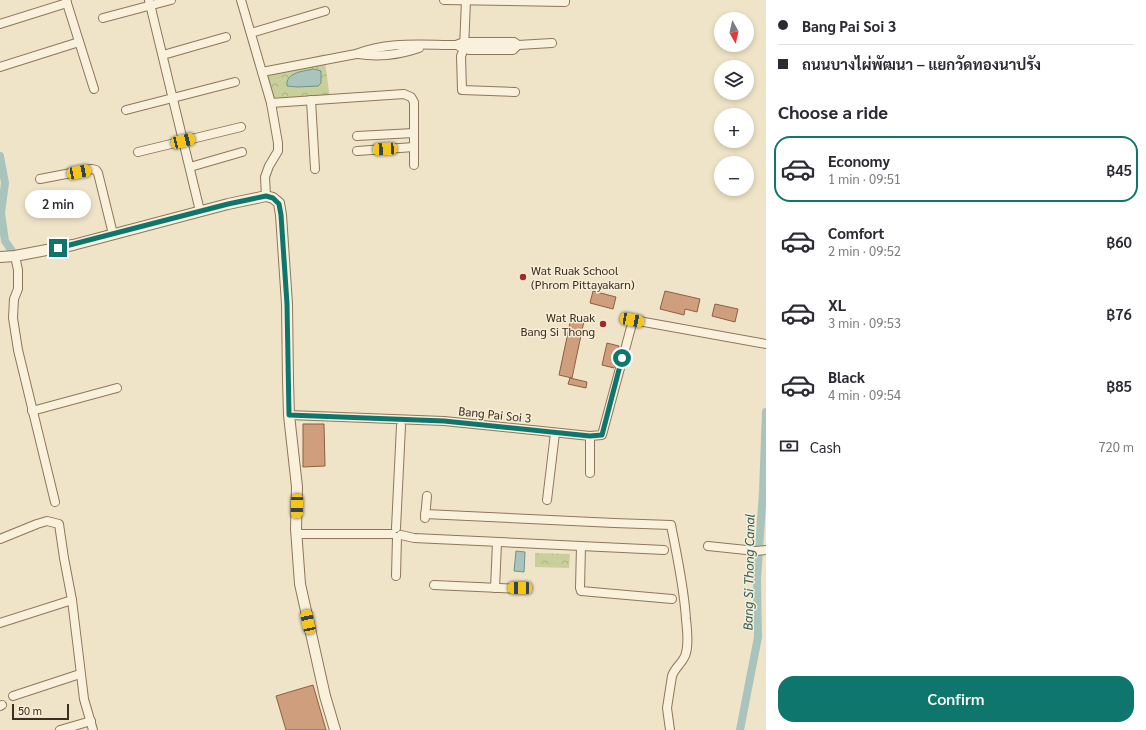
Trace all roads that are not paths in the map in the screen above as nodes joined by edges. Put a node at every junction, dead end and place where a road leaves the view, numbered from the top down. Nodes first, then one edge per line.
1 (171, 0) edge
2 (241, 0) edge
3 (444, 0) edge
4 (466, 0) edge
5 (565, 0) edge
6 (67, 1) edge
7 (150, 3) edge
8 (325, 11) dead end
9 (103, 18) dead end
10 (0, 24) edge
11 (251, 33) junction
12 (226, 37) dead end
13 (79, 42) junction
14 (552, 43) dead end
15 (461, 45) junction
16 (163, 54) junction
17 (0, 67) edge
18 (262, 72) junction
19 (235, 82) dead end
20 (94, 89) dead end
21 (515, 92) dead end
22 (173, 98) junction
23 (311, 100) junction
24 (271, 103) junction
25 (126, 110) dead end
26 (241, 127) dead end
27 (414, 133) junction
28 (357, 136) dead end
29 (183, 141) junction
30 (414, 147) junction
31 (357, 150) dead end
32 (138, 152) dead end
33 (242, 152) dead end
34 (414, 166) dead end
35 (190, 167) junction
36 (315, 169) dead end
37 (40, 180) dead end
38 (266, 196) junction
39 (200, 211) junction
40 (113, 234) junction
41 (15, 256) junction
42 (0, 257) edge
43 (764, 344) edge
44 (117, 388) dead end
45 (32, 411) junction
46 (289, 415) junction
47 (400, 426) dead end
48 (555, 433) junction
49 (590, 436) junction
50 (590, 473) dead end
51 (427, 496) dead end
52 (547, 500) dead end
53 (55, 502) dead end
54 (396, 533) junction
55 (297, 534) junction
56 (0, 539) edge
57 (497, 543) junction
58 (582, 546) junction
59 (708, 546) dead end
60 (664, 550) dead end
61 (766, 550) edge
62 (396, 576) dead end
63 (434, 585) dead end
64 (495, 588) junction
65 (520, 588) dead end
66 (672, 599) dead end
67 (72, 600) junction
68 (0, 623) edge
69 (80, 674) junction
70 (13, 696) dead end
71 (91, 720) junction
72 (60, 730) edge
73 (93, 730) edge
74 (335, 730) edge
75 (670, 730) edge

1 - 7 street
2 - 11 street
3 - 4 street
4 - 5 street
4 - 15 street
6 - 10 street
6 - 13 street
7 - 9 street
7 - 16 street
8 - 11 street
11 - 18 street
12 - 16 street
13 - 17 street
13 - 20 street
14 - 15 street
15 - 18 street
15 - 21 street
16 - 22 street
18 - 24 street
19 - 22 street
22 - 25 street
22 - 29 street
23 - 24 street
23 - 27 street
23 - 36 street
24 - 38 street
26 - 29 street
27 - 28 street
27 - 30 street
29 - 32 street
29 - 35 street
30 - 31 street
30 - 34 street
33 - 35 street
35 - 39 street
37 - 40 street
38 - 39 street
38 - 46 street
39 - 40 street
40 - 41 street
41 - 42 street
41 - 45 street
43 - 49 street
44 - 45 street
45 - 53 street
46 - 48 street, Bang Pai Soi 3
46 - 55 street
47 - 54 street
48 - 49 street, Bang Pai Soi 3
48 - 52 street
49 - 50 street
51 - 75 street
54 - 55 street
54 - 57 street
54 - 62 street
55 - 74 street
56 - 67 street
57 - 58 street
57 - 64 street
58 - 60 street
58 - 66 street
59 - 61 street
63 - 64 street
64 - 65 street
67 - 68 street
67 - 69 street
69 - 70 street
69 - 71 street
71 - 72 street
71 - 73 street

